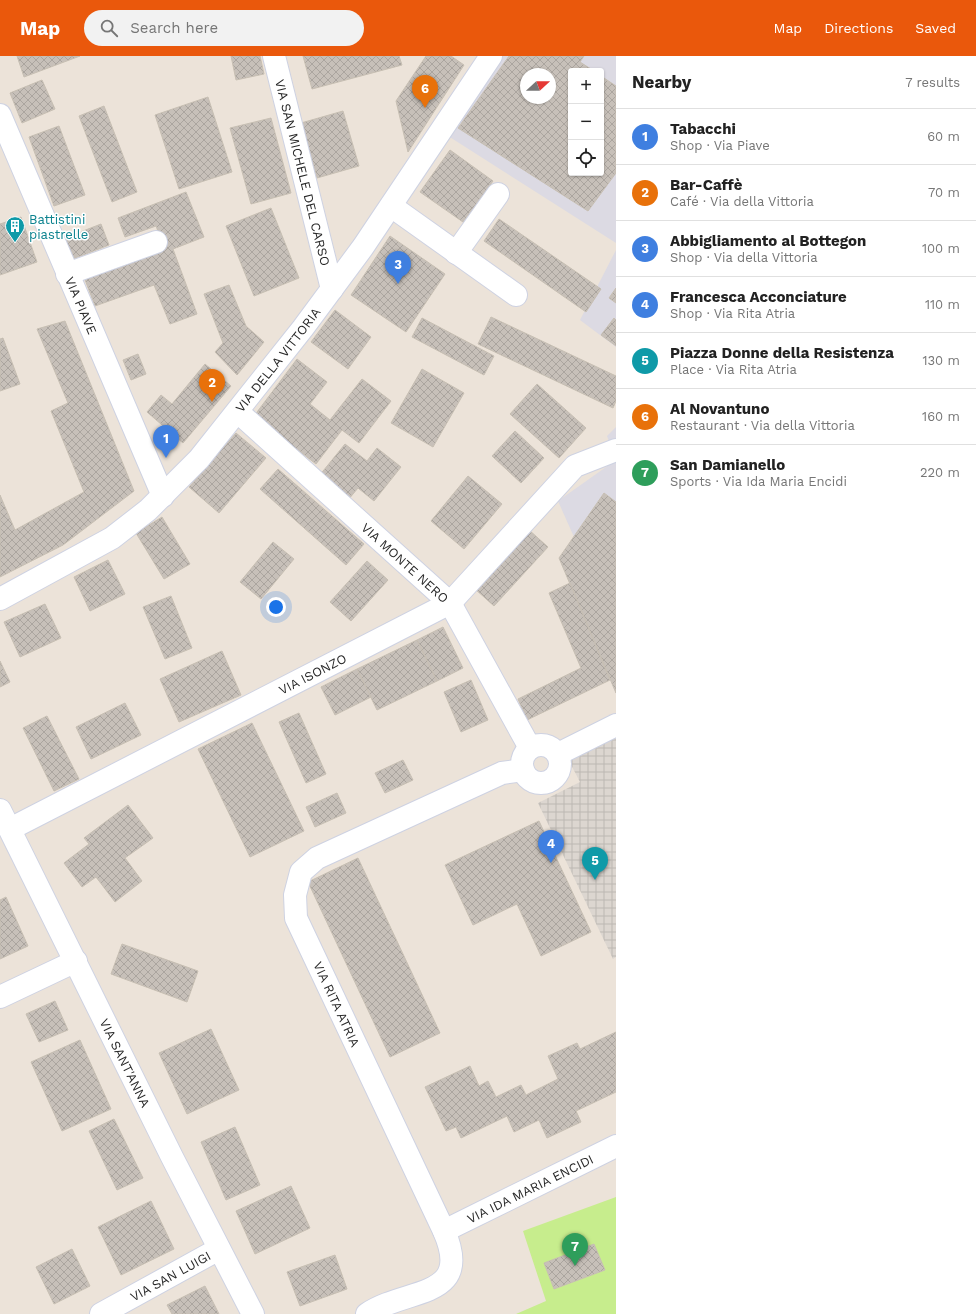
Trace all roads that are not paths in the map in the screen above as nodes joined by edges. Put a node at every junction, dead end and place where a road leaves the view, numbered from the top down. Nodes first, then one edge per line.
1 (274, 56) edge
2 (491, 56) edge
3 (0, 115) edge
4 (498, 194) dead end
5 (391, 206) junction
6 (156, 242) dead end
7 (456, 253) junction
8 (67, 274) junction
9 (332, 289) junction
10 (516, 295) dead end
11 (238, 412) junction
12 (616, 450) edge
13 (162, 496) junction
14 (0, 598) edge
15 (450, 603) junction
16 (616, 726) edge
17 (530, 748) junction
18 (558, 754) junction
19 (523, 770) junction
20 (5, 819) edge
21 (76, 961) junction
22 (0, 997) edge
23 (616, 1146) edge
24 (444, 1231) junction
25 (219, 1249) junction
26 (101, 1314) edge
27 (253, 1314) edge
28 (367, 1314) edge

1 - 9 street, VIA SAN MICHELE DEL CARSO
2 - 5 street, VIA DELLA VITTORIA
3 - 8 street, VIA PIAVE
4 - 7 street
5 - 7 street
5 - 9 street, VIA DELLA VITTORIA
6 - 8 street
7 - 10 street
8 - 13 street, VIA PIAVE
9 - 11 street, VIA DELLA VITTORIA
11 - 13 street, VIA DELLA VITTORIA
11 - 15 street, VIA MONTE NERO
12 - 15 street, VIA ISONZO
13 - 14 street, VIA DELLA VITTORIA
15 - 17 street, VIA MONTE NERO
15 - 20 street, VIA ISONZO
16 - 18 street
17 - 18 street
17 - 19 street
18 - 19 street
19 - 24 street, VIA RITA ATRIA
20 - 21 street, VIA SANT'ANNA
21 - 22 street
21 - 25 street, VIA SANT'ANNA
23 - 24 street, VIA IDA MARIA ENCIDI
24 - 28 street, VIA RITA ATRIA
25 - 26 street, VIA SAN LUIGI
25 - 27 street, VIA SANT'ANNA

